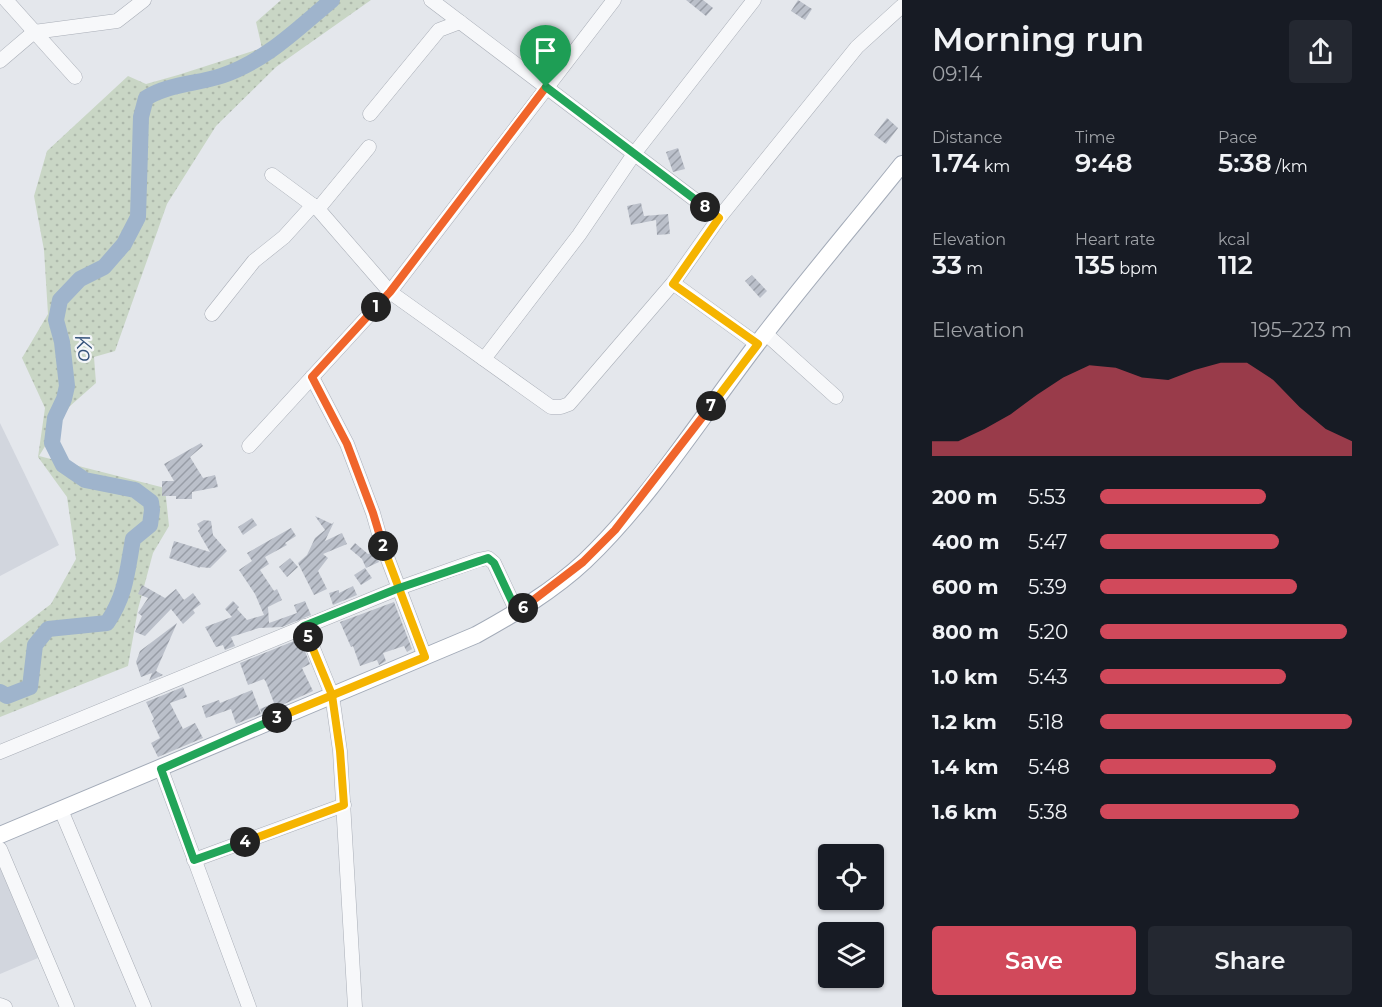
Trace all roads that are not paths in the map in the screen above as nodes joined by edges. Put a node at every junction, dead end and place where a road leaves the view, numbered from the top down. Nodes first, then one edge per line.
1 (6, 0) edge
2 (144, 0) edge
3 (431, 0) edge
4 (614, 0) edge
5 (754, 0) edge
6 (902, 6) edge
7 (460, 21) junction
8 (34, 32) junction
9 (0, 61) edge
10 (75, 77) dead end
11 (546, 87) junction
12 (370, 114) dead end
13 (369, 147) dead end
14 (634, 153) junction
15 (902, 164) edge
16 (272, 175) dead end
17 (315, 207) junction
18 (719, 218) junction
19 (673, 284) junction
20 (390, 292) junction
21 (212, 314) dead end
22 (762, 339) junction
23 (484, 359) junction
24 (312, 377) junction
25 (836, 397) dead end
26 (249, 446) dead end
27 (399, 588) junction
28 (517, 612) junction
29 (304, 626) junction
30 (425, 657) junction
31 (332, 695) junction
32 (0, 752) edge
33 (161, 769) junction
34 (344, 805) junction
35 (61, 810) junction
36 (0, 835) edge
37 (0, 849) edge
38 (194, 860) junction
39 (0, 1005) edge
40 (66, 1005) edge
41 (5, 1007) edge
42 (51, 1007) edge
43 (144, 1007) edge
44 (249, 1007) edge
45 (355, 1007) edge

1 - 8 street
2 - 8 street
3 - 7 street
4 - 11 street
5 - 14 street
6 - 18 street
7 - 11 street
7 - 12 street
8 - 9 street
8 - 10 street
11 - 14 street
11 - 20 street
13 - 17 street
14 - 18 street
14 - 23 street
15 - 22 main road
16 - 17 street
17 - 20 street
17 - 21 street
18 - 19 street
19 - 22 street
19 - 23 street
20 - 23 street
20 - 24 street
22 - 25 street
22 - 28 main road
24 - 26 street
24 - 27 street
27 - 28 street
27 - 29 street
27 - 30 street
28 - 30 main road
29 - 31 street
29 - 32 street
30 - 31 main road
31 - 33 main road
31 - 34 street
33 - 35 main road
33 - 38 street
34 - 38 street
34 - 45 street
35 - 36 main road
35 - 43 street
37 - 40 street
38 - 44 street
39 - 41 street
40 - 42 street

